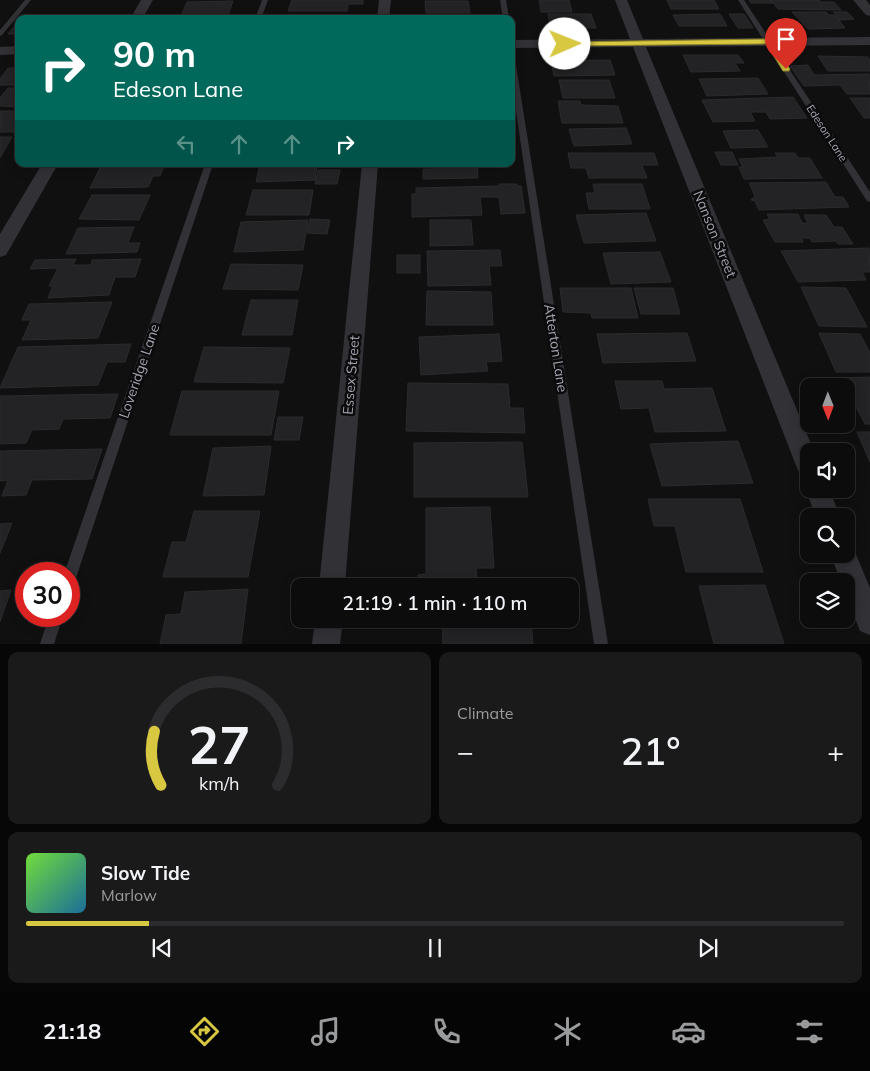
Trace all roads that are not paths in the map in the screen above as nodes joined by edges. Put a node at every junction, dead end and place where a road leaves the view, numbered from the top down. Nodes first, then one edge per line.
1 (28, 0) edge
2 (147, 0) edge
3 (265, 0) edge
4 (385, 0) edge
5 (503, 0) edge
6 (622, 0) edge
7 (741, 0) edge
8 (859, 0) edge
9 (870, 12) edge
10 (16, 15) edge
11 (138, 15) edge
12 (259, 15) edge
13 (384, 15) edge
14 (505, 15) edge
15 (15, 16) edge
16 (0, 34) edge
17 (870, 41) edge
18 (768, 42) junction
19 (638, 43) junction
20 (515, 44) edge
21 (15, 50) edge
22 (0, 51) edge
23 (515, 79) edge
24 (48, 167) edge
25 (208, 167) edge
26 (370, 167) edge
27 (870, 199) edge
28 (0, 250) edge
29 (800, 446) edge
30 (74, 562) edge
31 (847, 563) edge
32 (333, 578) edge
33 (870, 621) edge
34 (52, 627) edge
35 (328, 628) edge
36 (47, 644) edge
37 (326, 644) edge
38 (602, 644) edge

1 - 10 lane
2 - 11 street
3 - 12 lane
4 - 13 street
5 - 14 lane
6 - 19 street, Nanson Street
7 - 18 lane, Edeson Lane
8 - 9 street
15 - 16 lane
17 - 18 street
18 - 19 street
18 - 27 lane, Edeson Lane
19 - 20 street
19 - 29 street, Nanson Street
21 - 22 street
23 - 38 lane, Atterton Lane
24 - 28 street
25 - 30 lane, Loveridge Lane
26 - 32 street, Essex Street
31 - 33 street
34 - 36 lane
35 - 37 street

